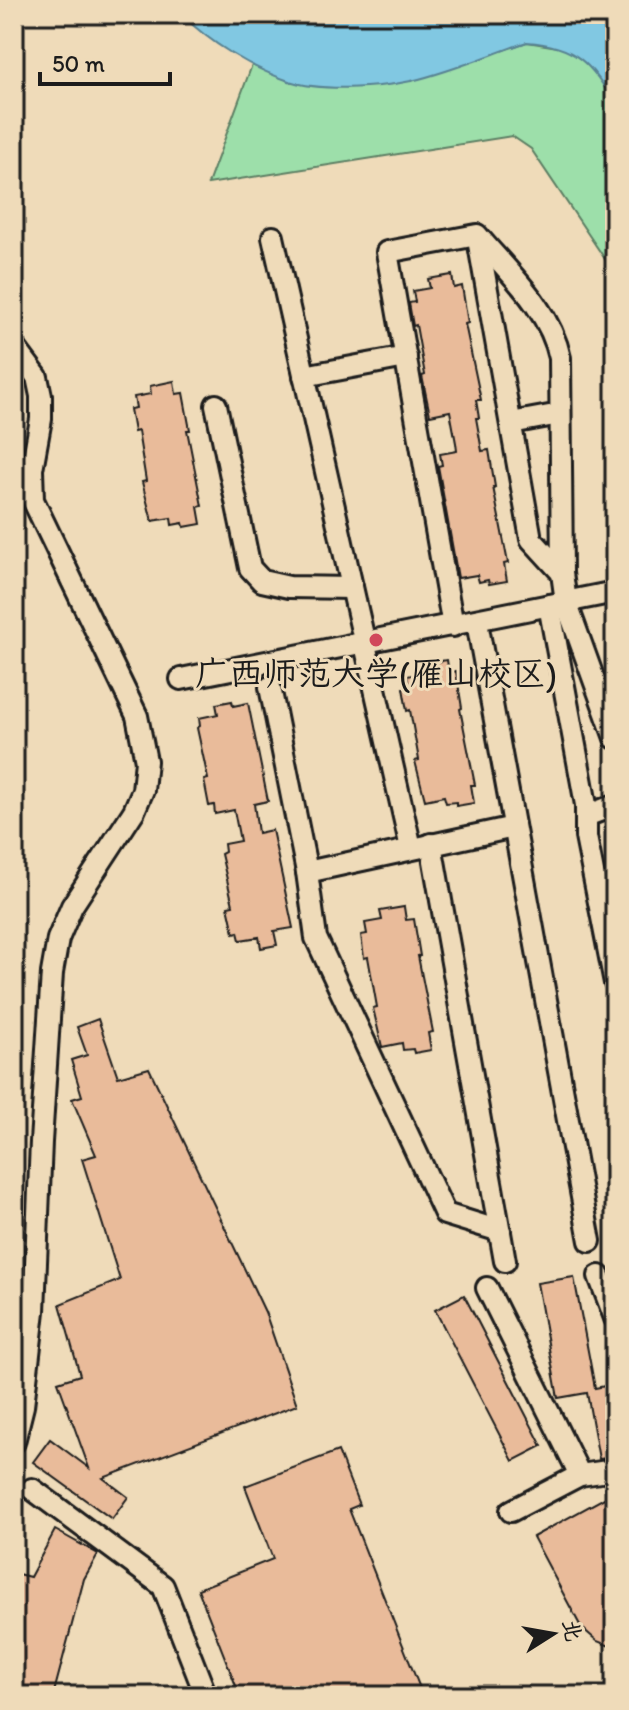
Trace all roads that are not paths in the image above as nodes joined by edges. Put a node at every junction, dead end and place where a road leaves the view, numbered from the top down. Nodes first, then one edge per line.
1 (477, 235) junction
2 (273, 237) dead end
3 (14, 346) edge
4 (406, 357) junction
5 (304, 376) junction
6 (216, 405) dead end
7 (560, 414) junction
8 (511, 423) junction
9 (562, 573) junction
10 (352, 588) junction
11 (615, 592) edge
12 (558, 604) junction
13 (477, 622) junction
14 (453, 626) junction
15 (363, 642) junction
16 (181, 679) dead end
17 (270, 687) dead end
18 (615, 738) edge
19 (615, 805) edge
20 (586, 816) junction
21 (514, 827) junction
22 (421, 846) junction
23 (307, 872) junction
24 (615, 983) edge
25 (500, 1231) junction
26 (590, 1241) dead end
27 (505, 1261) dead end
28 (599, 1276) dead end
29 (487, 1288) dead end
30 (615, 1318) edge
31 (14, 1442) edge
32 (615, 1470) edge
33 (580, 1475) junction
34 (32, 1489) dead end
35 (511, 1511) dead end
36 (206, 1696) edge

1 - 4 street
1 - 7 street
1 - 8 street
2 - 5 street
3 - 31 street
4 - 5 street
4 - 14 street
5 - 10 street
6 - 10 street
7 - 8 street
7 - 9 street
8 - 9 street
9 - 12 street
10 - 15 street
11 - 12 street
12 - 13 street
12 - 18 street
12 - 20 street
13 - 14 street
13 - 21 street
14 - 15 street
15 - 16 street
15 - 22 street
17 - 23 street
19 - 20 street
20 - 24 street
21 - 22 street
21 - 26 street
22 - 23 street
22 - 25 street
23 - 25 street
25 - 27 street
28 - 30 street
29 - 33 street
32 - 33 street
33 - 35 street
34 - 36 street

